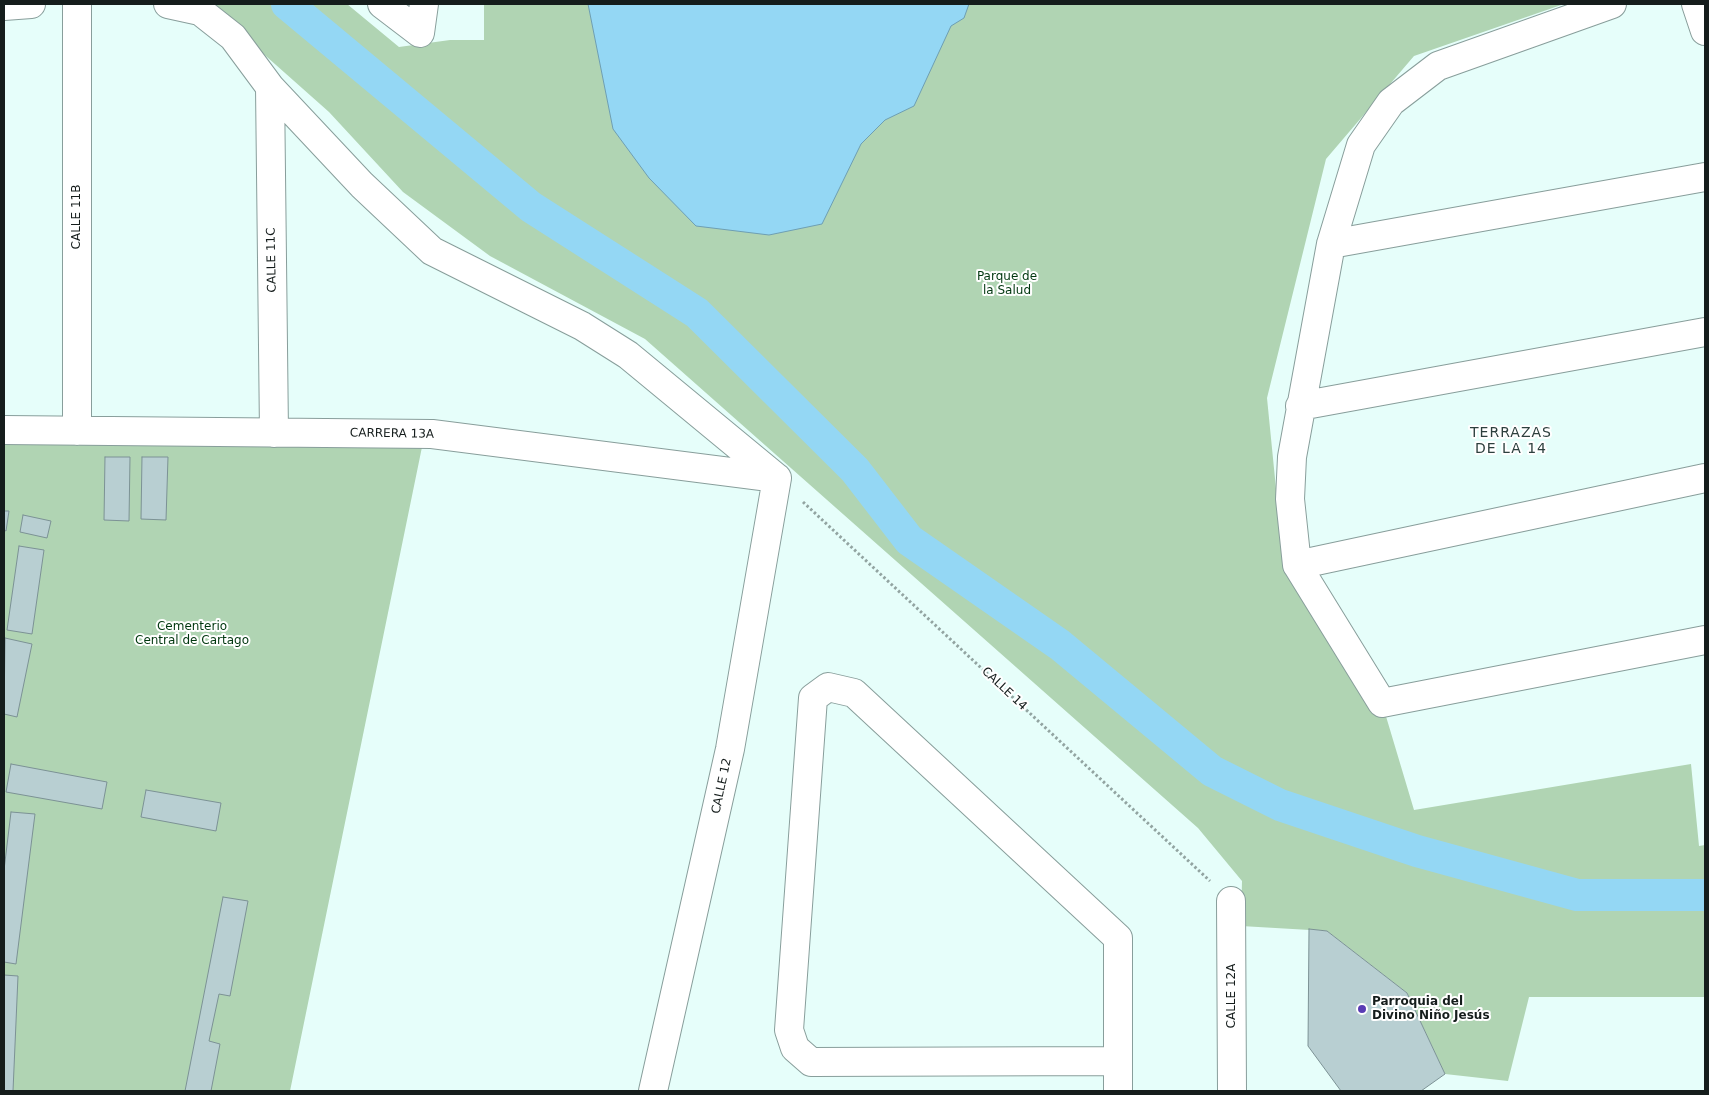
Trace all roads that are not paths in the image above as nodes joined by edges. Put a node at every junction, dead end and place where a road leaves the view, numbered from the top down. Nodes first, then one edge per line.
1 (31, 4) edge
2 (77, 4) edge
3 (168, 4) edge
4 (382, 4) edge
5 (424, 4) edge
6 (1612, 4) edge
7 (1696, 4) edge
8 (4, 6) edge
9 (1705, 31) edge
10 (270, 87) junction
11 (1705, 177) edge
12 (1331, 244) junction
13 (1705, 332) edge
14 (1300, 406) junction
15 (4, 430) edge
16 (77, 431) junction
17 (274, 433) junction
18 (777, 478) junction
19 (1705, 478) edge
20 (1296, 565) junction
21 (1705, 640) edge
22 (1231, 901) road end
23 (1118, 1061) junction
24 (653, 1091) edge
25 (1118, 1091) edge
26 (1232, 1091) edge

1 - 8 street
2 - 16 street, CALLE 11B
3 - 10 street
4 - 5 street
6 - 12 street
7 - 9 street
10 - 17 street, CALLE 11C
10 - 18 street
11 - 12 street
12 - 14 street
13 - 14 street
14 - 20 street
15 - 16 street, CARRERA 13A
16 - 17 street, CARRERA 13A
17 - 18 street, CARRERA 13A
18 - 24 street, CALLE 12
19 - 20 street
20 - 21 street
22 - 26 street, CALLE 12A
23 - 23 street
23 - 25 street

